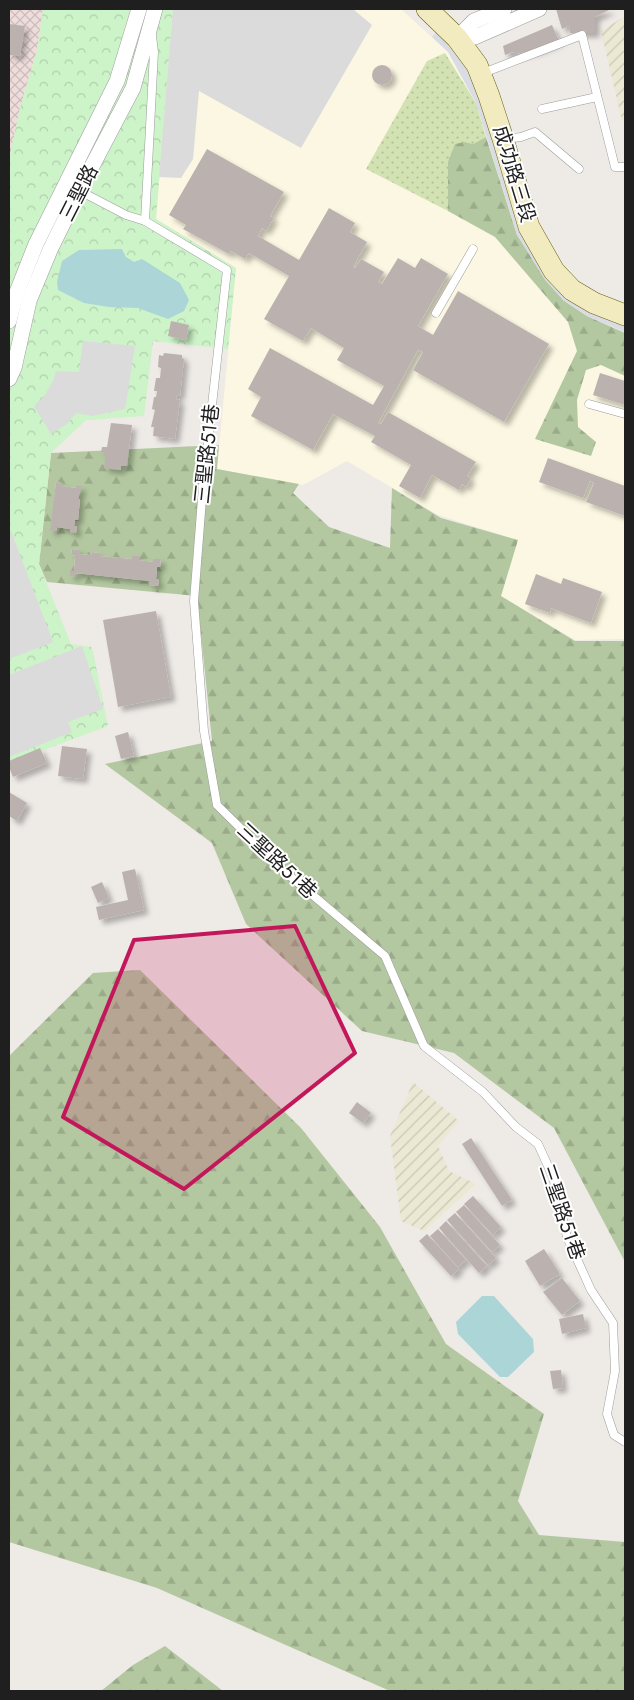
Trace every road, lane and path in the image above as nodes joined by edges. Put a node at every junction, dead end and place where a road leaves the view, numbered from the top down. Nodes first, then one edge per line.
1 (139, 9) edge
2 (155, 9) edge
3 (427, 9) edge
4 (504, 9) edge
5 (539, 9) edge
6 (150, 27) junction
7 (457, 38) junction
8 (481, 74) junction
9 (597, 97) junction
10 (542, 109) dead end
11 (503, 139) junction
12 (625, 167) edge
13 (579, 169) dead end
14 (73, 187) junction
15 (145, 221) junction
16 (474, 249) dead end
17 (436, 313) dead end
18 (625, 315) edge
19 (9, 322) edge
20 (9, 380) edge
21 (589, 404) dead end
22 (625, 414) edge
23 (625, 1442) edge

1 - 14 street, 三聖路
2 - 6 street, 三聖路
3 - 7 street, 成功路三段
4 - 7 street
5 - 7 street
6 - 14 street, 三聖路
6 - 15 lane
7 - 8 street, 成功路三段
8 - 9 lane
8 - 11 street, 成功路三段
9 - 10 lane
9 - 12 lane
11 - 13 lane
11 - 18 street, 成功路三段
14 - 15 lane, 三聖路51巷
14 - 19 street, 三聖路
14 - 20 street, 三聖路
15 - 23 lane, 三聖路51巷
16 - 17 lane
21 - 22 lane

